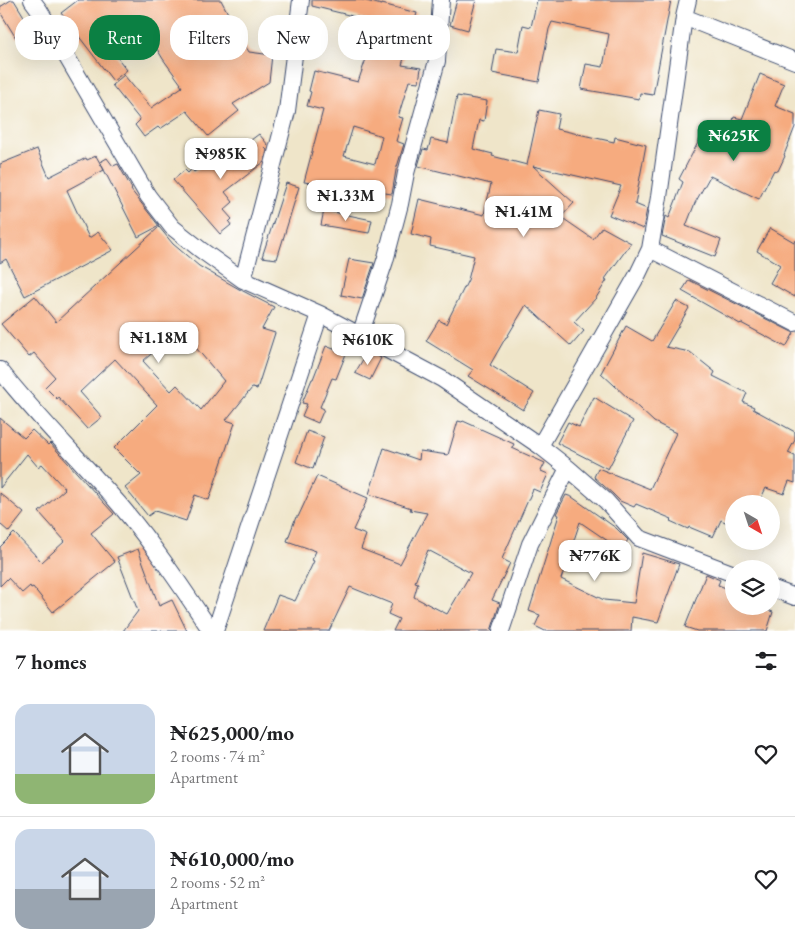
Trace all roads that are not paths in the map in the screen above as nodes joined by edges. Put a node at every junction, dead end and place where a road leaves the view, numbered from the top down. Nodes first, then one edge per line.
1 (32, 0) edge
2 (301, 0) edge
3 (441, 0) edge
4 (688, 0) edge
5 (684, 17) junction
6 (795, 61) edge
7 (650, 249) junction
8 (242, 280) junction
9 (320, 314) junction
10 (795, 323) edge
11 (360, 335) junction
12 (0, 370) edge
13 (540, 446) junction
14 (568, 468) junction
15 (725, 571) edge
16 (780, 592) edge
17 (795, 598) edge
18 (210, 631) edge
19 (214, 631) edge
20 (501, 631) edge

1 - 8 street
2 - 8 street
3 - 11 street
4 - 5 street
5 - 6 street
5 - 7 street
7 - 10 street
7 - 13 street
8 - 9 street
9 - 11 street
9 - 19 street
11 - 13 street
12 - 18 street
13 - 14 street
14 - 15 street
14 - 20 street
16 - 17 street

